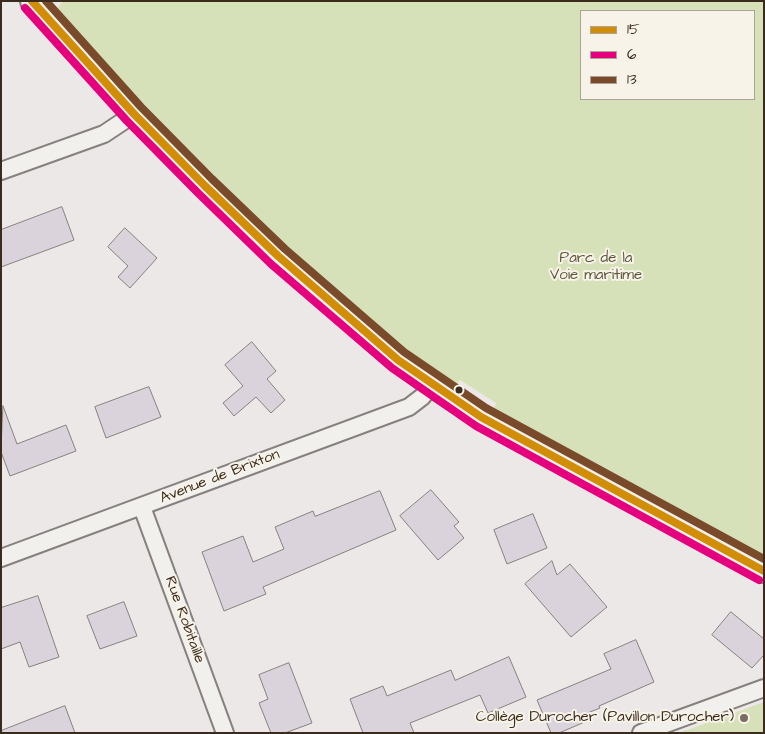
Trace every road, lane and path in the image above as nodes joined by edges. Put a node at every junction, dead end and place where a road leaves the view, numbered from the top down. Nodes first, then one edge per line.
1 (32, 1) edge
2 (134, 114) junction
3 (1, 171) edge
4 (432, 385) junction
5 (142, 507) junction
6 (1, 558) edge
7 (764, 571) edge
8 (764, 688) edge
9 (220, 731) edge
10 (641, 733) edge

1 - 2 street
2 - 3 street
2 - 4 street
4 - 5 street, Avenue de Brixton
4 - 7 street
5 - 6 street, Avenue de Brixton
5 - 9 street, Rue Robitaille
8 - 10 street

